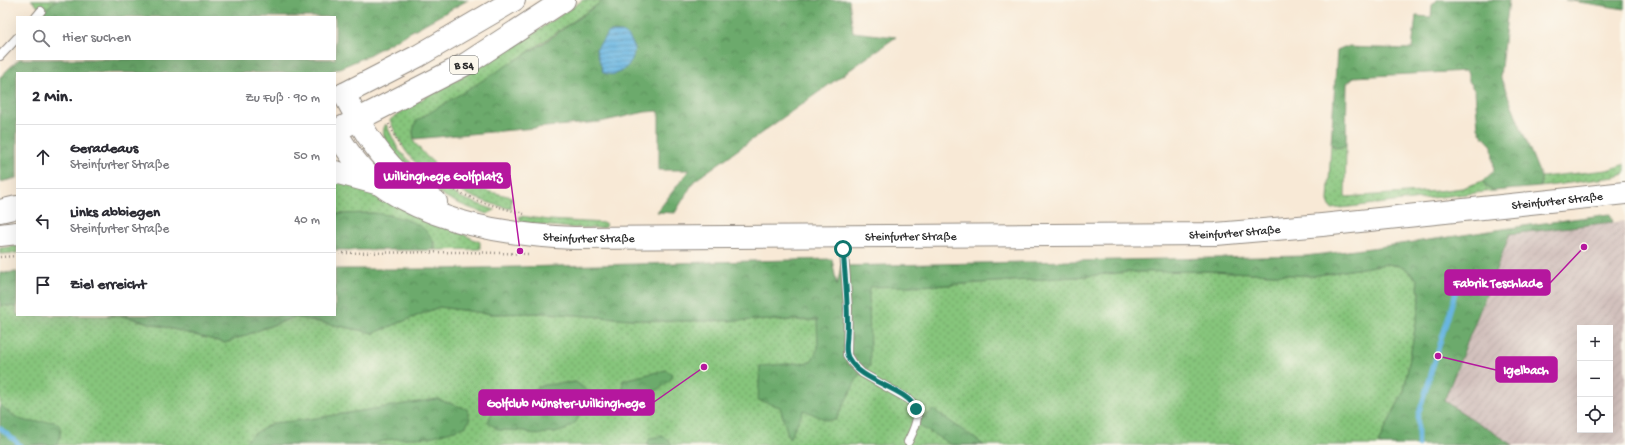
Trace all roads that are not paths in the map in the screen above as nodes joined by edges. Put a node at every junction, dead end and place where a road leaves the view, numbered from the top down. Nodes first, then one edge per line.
1 (514, 0) edge
2 (564, 0) edge
3 (16, 39) edge
4 (0, 56) edge
5 (339, 96) edge
6 (358, 120) junction
7 (336, 130) edge
8 (336, 132) edge
9 (336, 172) edge
10 (380, 184) junction
11 (1625, 193) edge
12 (16, 207) edge
13 (0, 211) edge
14 (457, 219) junction
15 (16, 232) edge
16 (0, 236) edge
17 (844, 237) junction
18 (908, 442) dead end

1 - 5 main road, B 54
2 - 6 main road, B 54
3 - 4 lane
5 - 6 main road, Steinfurter Straße
6 - 7 main road, Steinfurter Straße / B 54
6 - 14 main road, Steinfurter Straße
8 - 10 main road, Steinfurter Straße
9 - 10 main road
10 - 14 main road, Steinfurter Straße
11 - 17 main road, Steinfurter Straße
12 - 13 main road
14 - 17 main road, Steinfurter Straße
15 - 16 main road
17 - 18 lane

